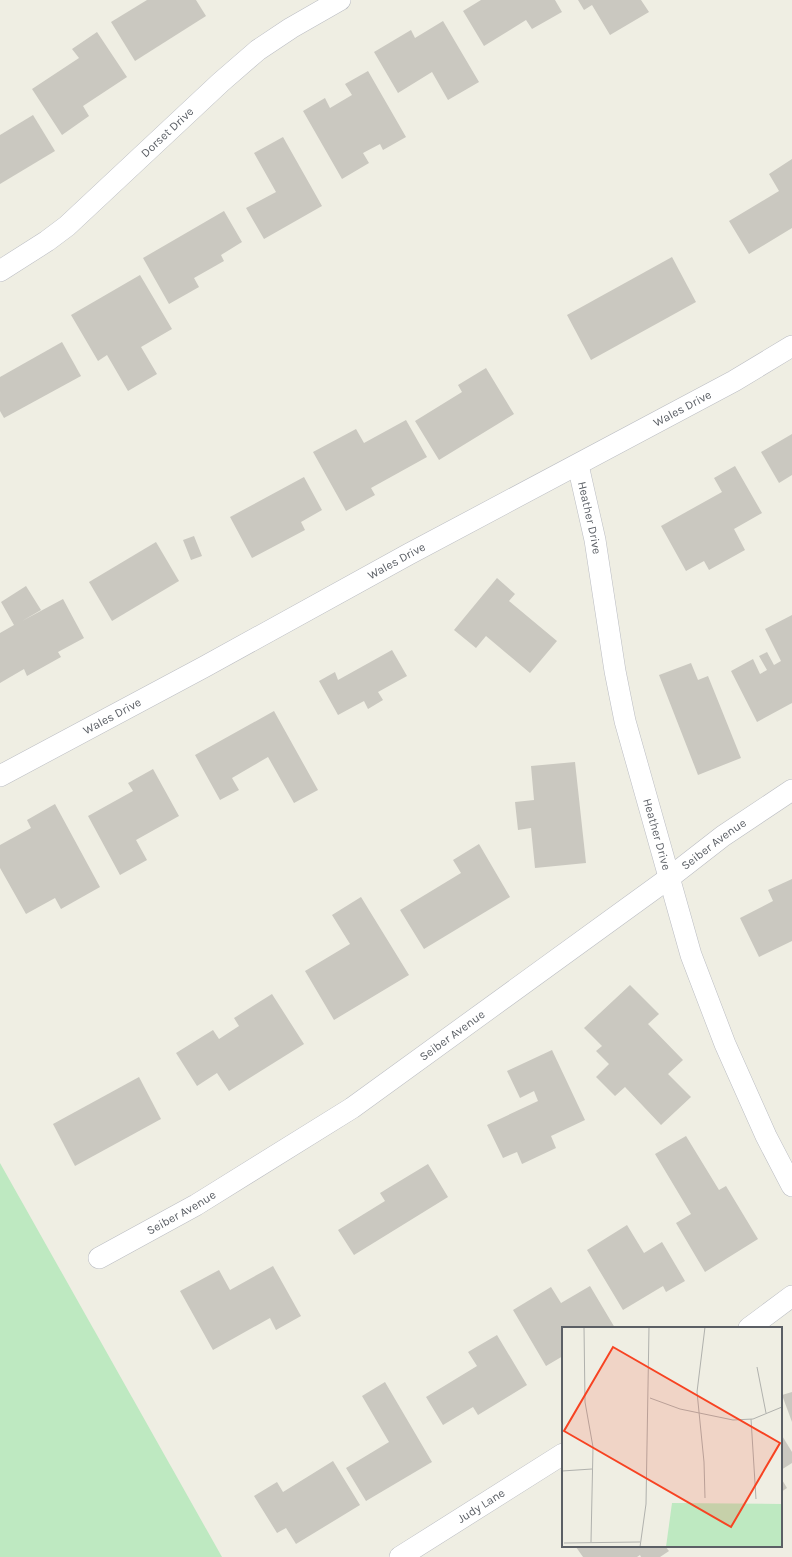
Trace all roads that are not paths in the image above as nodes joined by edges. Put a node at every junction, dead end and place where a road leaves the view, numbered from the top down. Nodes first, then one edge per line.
1 (340, 0) edge
2 (0, 271) edge
3 (792, 346) edge
4 (578, 465) junction
5 (0, 776) edge
6 (792, 790) edge
7 (669, 878) junction
8 (792, 1186) edge
9 (98, 1258) dead end
10 (792, 1296) edge
11 (750, 1327) edge
12 (562, 1455) edge
13 (400, 1557) edge

1 - 2 street, Dorset Drive
3 - 4 street, Wales Drive
4 - 5 street, Wales Drive
4 - 7 street, Heather Drive
6 - 7 street, Seiber Avenue
7 - 8 street, Heather Drive
7 - 9 street, Seiber Avenue
10 - 11 street
12 - 13 street, Judy Lane

